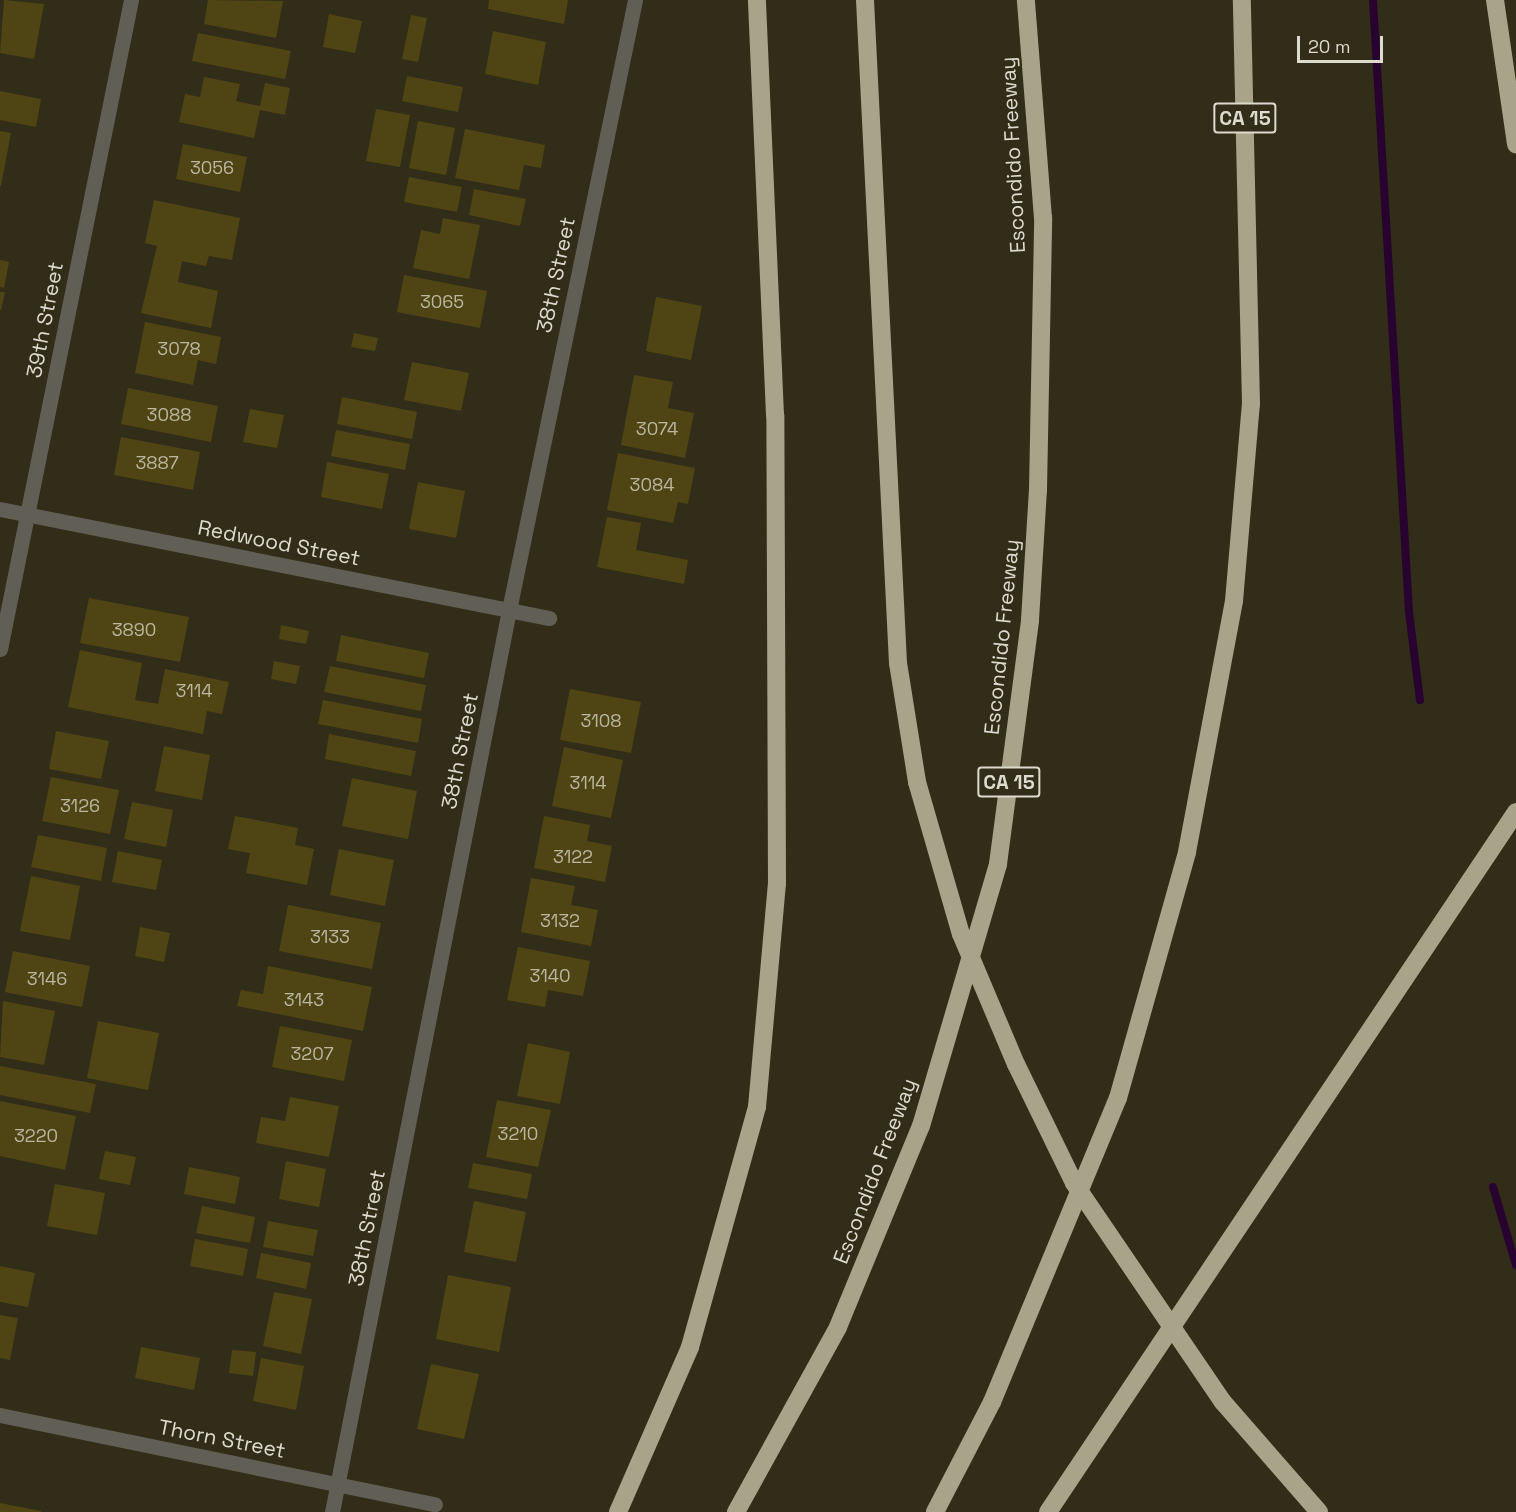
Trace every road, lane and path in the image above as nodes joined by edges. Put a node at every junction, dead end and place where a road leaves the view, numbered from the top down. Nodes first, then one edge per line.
1 (131, 0) edge
2 (635, 0) edge
3 (757, 0) edge
4 (865, 0) edge
5 (1026, 0) edge
6 (1242, 0) edge
7 (1495, 0) edge
8 (1516, 144) edge
9 (0, 509) edge
10 (28, 514) junction
11 (509, 610) junction
12 (549, 618) dead end
13 (0, 649) edge
14 (1516, 812) edge
15 (0, 1415) edge
16 (339, 1484) junction
17 (435, 1504) dead end
18 (332, 1512) edge
19 (618, 1512) edge
20 (736, 1512) edge
21 (935, 1512) edge
22 (1047, 1512) edge
23 (1319, 1512) edge

1 - 10 street, 39th Street
2 - 11 street, 38th Street
3 - 19 highway
4 - 23 highway, bridge
5 - 20 highway, Escondido Freeway / CA 15
6 - 21 highway, CA 15
7 - 8 highway
9 - 10 street, Redwood Street
10 - 11 street, Redwood Street
10 - 13 street, 39th Street
11 - 12 street, Redwood Street
11 - 16 street, 38th Street
14 - 22 highway
15 - 16 street, Thorn Street
16 - 17 street, Thorn Street
16 - 18 street, 38th Street

